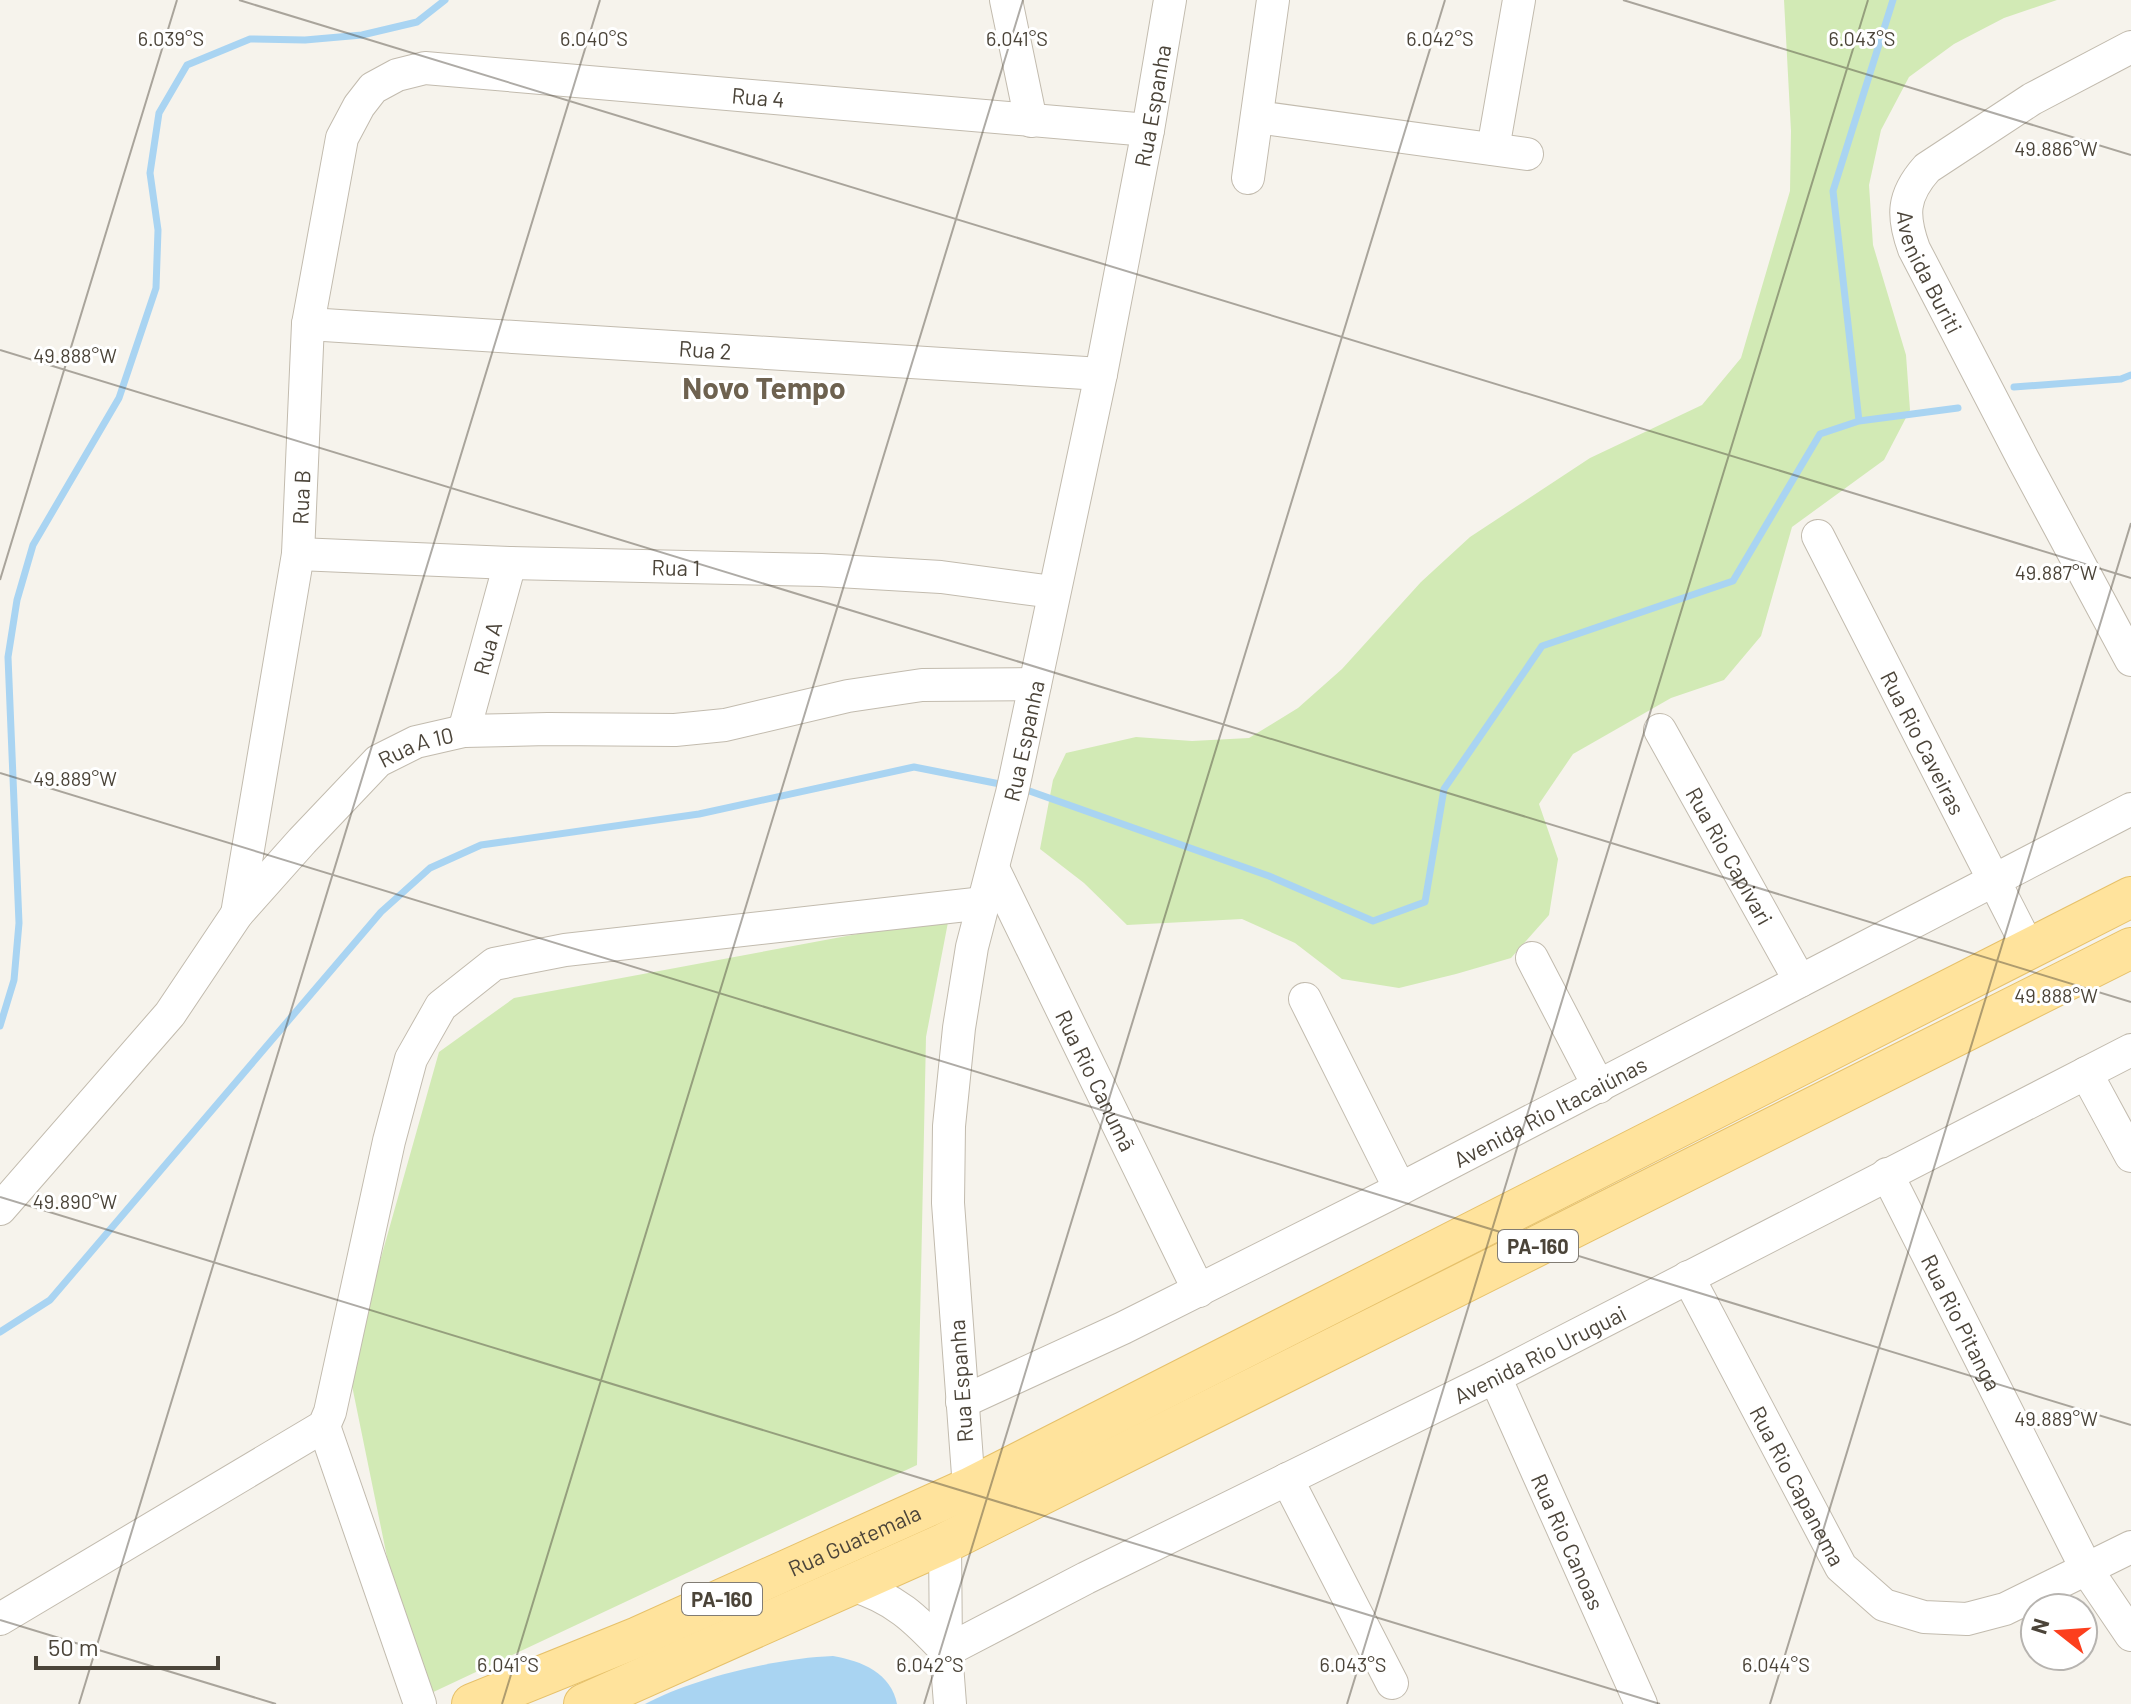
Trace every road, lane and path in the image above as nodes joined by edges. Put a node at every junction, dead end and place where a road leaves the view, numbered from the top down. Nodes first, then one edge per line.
1 (1006, 0) edge
2 (1170, 0) edge
3 (1273, 0) edge
4 (1519, 0) edge
5 (2131, 47) edge
6 (373, 88) joint
7 (1257, 117) junction
8 (1031, 121) junction
9 (1148, 130) junction
10 (1493, 149) junction
11 (1527, 154) dead end
12 (1248, 178) dead end
13 (308, 324) junction
14 (1101, 374) junction
15 (1818, 536) dead end
16 (298, 554) junction
17 (510, 563) junction
18 (1053, 592) junction
19 (2131, 660) edge
20 (1035, 684) junction
21 (1660, 730) dead end
22 (464, 731) junction
23 (2131, 809) edge
24 (993, 868) junction
25 (1996, 880) junction
26 (2131, 897) edge
27 (984, 903) junction
28 (237, 914) junction
29 (2131, 948) edge
30 (2029, 949) junction
31 (1532, 958) dead end
32 (1800, 981) junction
33 (1305, 999) dead end
34 (2131, 1050) edge
35 (2086, 1073) junction
36 (1599, 1087) junction
37 (2131, 1156) edge
38 (1887, 1174) junction
39 (1400, 1189) junction
40 (0, 1209) edge
41 (1688, 1277) junction
42 (1199, 1291) junction
43 (1495, 1377) junction
44 (962, 1402) junction
45 (324, 1426) junction
46 (1287, 1479) junction
47 (969, 1488) junction
48 (945, 1543) junction
49 (2131, 1547) edge
50 (2087, 1570) junction
51 (851, 1585) junction
52 (0, 1619) edge
53 (2131, 1635) edge
54 (946, 1651) junction
55 (645, 1655) junction
56 (1392, 1683) dead end
57 (420, 1704) edge
58 (472, 1704) edge
59 (584, 1704) edge
60 (950, 1704) edge
61 (1641, 1704) edge

1 - 8 street
2 - 9 street, Rua Espanha
3 - 7 street
4 - 10 street
5 - 19 street, Avenida Buriti
6 - 8 street, Rua 4
6 - 13 street, Rua B
7 - 10 street
7 - 12 street
8 - 9 street, Rua 4
9 - 14 street, Rua Espanha
10 - 11 street
13 - 14 street, Rua 2
13 - 16 street, Rua B
14 - 18 street, Rua Espanha
15 - 25 street, Rua Rio Caveiras
16 - 17 street, Rua 1
16 - 28 street, Rua B
17 - 18 street, Rua 1
17 - 22 street, Rua A
18 - 20 street, Rua Espanha
20 - 22 street, Rua A 10
20 - 24 street, Rua Espanha
21 - 32 street, Rua Rio Capivari
22 - 28 street, Rua A 10
23 - 25 street, Avenida Rio Itacaiúnas
24 - 27 street, Rua Espanha
24 - 42 street, Rua Rio Canumã
25 - 30 street, Rua Rio Caveiras
25 - 32 street, Avenida Rio Itacaiúnas
26 - 30 main road, PA-160
27 - 44 street, Rua Espanha
27 - 45 street
28 - 40 street, Rua A 10
29 - 48 main road, PA-160
30 - 47 main road, PA-160
31 - 36 street
32 - 36 street, Avenida Rio Itacaiúnas
33 - 39 street
34 - 35 street, Avenida Rio Uruguai
35 - 37 street
35 - 38 street, Avenida Rio Uruguai
36 - 39 street, Avenida Rio Itacaiúnas
38 - 41 street, Avenida Rio Uruguai
38 - 50 street, Rua Rio Pitanga
39 - 42 street, Avenida Rio Itacaiúnas
41 - 43 street, Avenida Rio Uruguai
41 - 50 street, Rua Rio Capanema
42 - 44 street, Avenida Rio Itacaiúnas
43 - 46 street, Avenida Rio Uruguai
43 - 61 street, Rua Rio Canoas
44 - 47 street, Rua Espanha
45 - 52 street
45 - 57 street
46 - 54 street, Avenida Rio Uruguai
46 - 56 street
47 - 55 main road, Rua Guatemala / PA-160
48 - 51 main road, Rua Guatemala / PA-160
48 - 54 street
49 - 50 street, Rua Rio Capanema
50 - 53 street, Rua Rio Pitanga
51 - 54 street
51 - 55 main road, Rua Guatemala / PA-160
54 - 60 street
55 - 58 main road, Rua Guatemala / PA-160
55 - 59 main road, Rua Guatemala / PA-160

